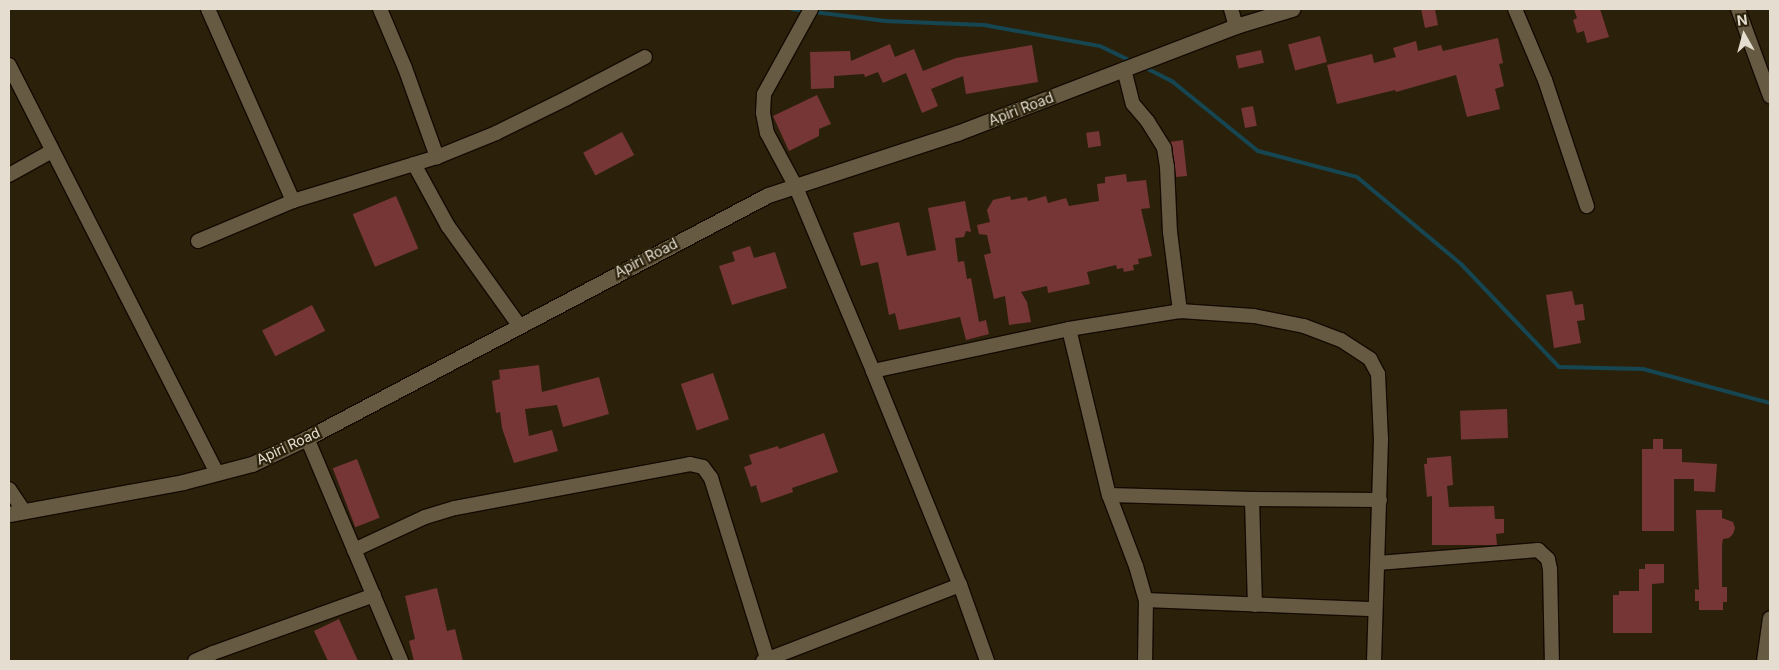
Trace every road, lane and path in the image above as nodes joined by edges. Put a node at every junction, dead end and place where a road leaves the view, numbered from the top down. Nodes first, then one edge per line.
1 (208, 9) edge
2 (380, 9) edge
3 (811, 9) edge
4 (1231, 9) edge
5 (1292, 9) edge
6 (1515, 9) edge
7 (1738, 9) edge
8 (1236, 26) junction
9 (646, 57) dead end
10 (9, 65) edge
11 (1124, 69) junction
12 (1770, 96) edge
13 (52, 151) junction
14 (437, 156) junction
15 (414, 164) junction
16 (9, 175) edge
17 (794, 185) junction
18 (293, 201) junction
19 (1587, 206) dead end
20 (198, 241) dead end
21 (1180, 311) junction
22 (519, 325) junction
23 (1069, 329) junction
24 (872, 371) junction
25 (307, 438) junction
26 (216, 472) junction
27 (9, 489) edge
28 (1109, 496) junction
29 (1252, 500) junction
30 (1380, 500) junction
31 (16, 512) edge
32 (354, 550) junction
33 (1378, 563) junction
34 (960, 585) junction
35 (374, 595) junction
36 (1146, 600) junction
37 (1255, 605) junction
38 (1374, 609) junction
39 (1770, 618) edge
40 (195, 661) edge
41 (401, 661) edge
42 (766, 661) edge
43 (987, 661) edge
44 (1145, 661) edge
45 (1374, 661) edge
46 (1552, 661) edge
47 (1764, 661) edge

1 - 18 street
2 - 14 street
3 - 17 street
4 - 8 street
5 - 8 street, Apiri Road
6 - 19 street
7 - 12 street
8 - 11 street, Apiri Road
9 - 14 street
10 - 13 street
11 - 17 street, Apiri Road
11 - 21 street
13 - 16 street
13 - 26 street
14 - 15 street
15 - 18 street
15 - 22 street
17 - 22 street, Apiri Road
17 - 24 street
18 - 20 street
21 - 23 street
21 - 30 street
22 - 25 street, Apiri Road
23 - 24 street
23 - 28 street
24 - 34 street
25 - 26 street, Apiri Road
25 - 32 street
26 - 31 street, Apiri Road
27 - 31 street
28 - 29 street
28 - 36 street
29 - 30 street
29 - 37 street
30 - 33 street
32 - 35 street
32 - 42 street
33 - 38 street
33 - 46 street
34 - 42 street
34 - 43 street
35 - 40 street
35 - 41 street
36 - 37 street
36 - 44 street
37 - 38 street
38 - 45 street
39 - 47 street

